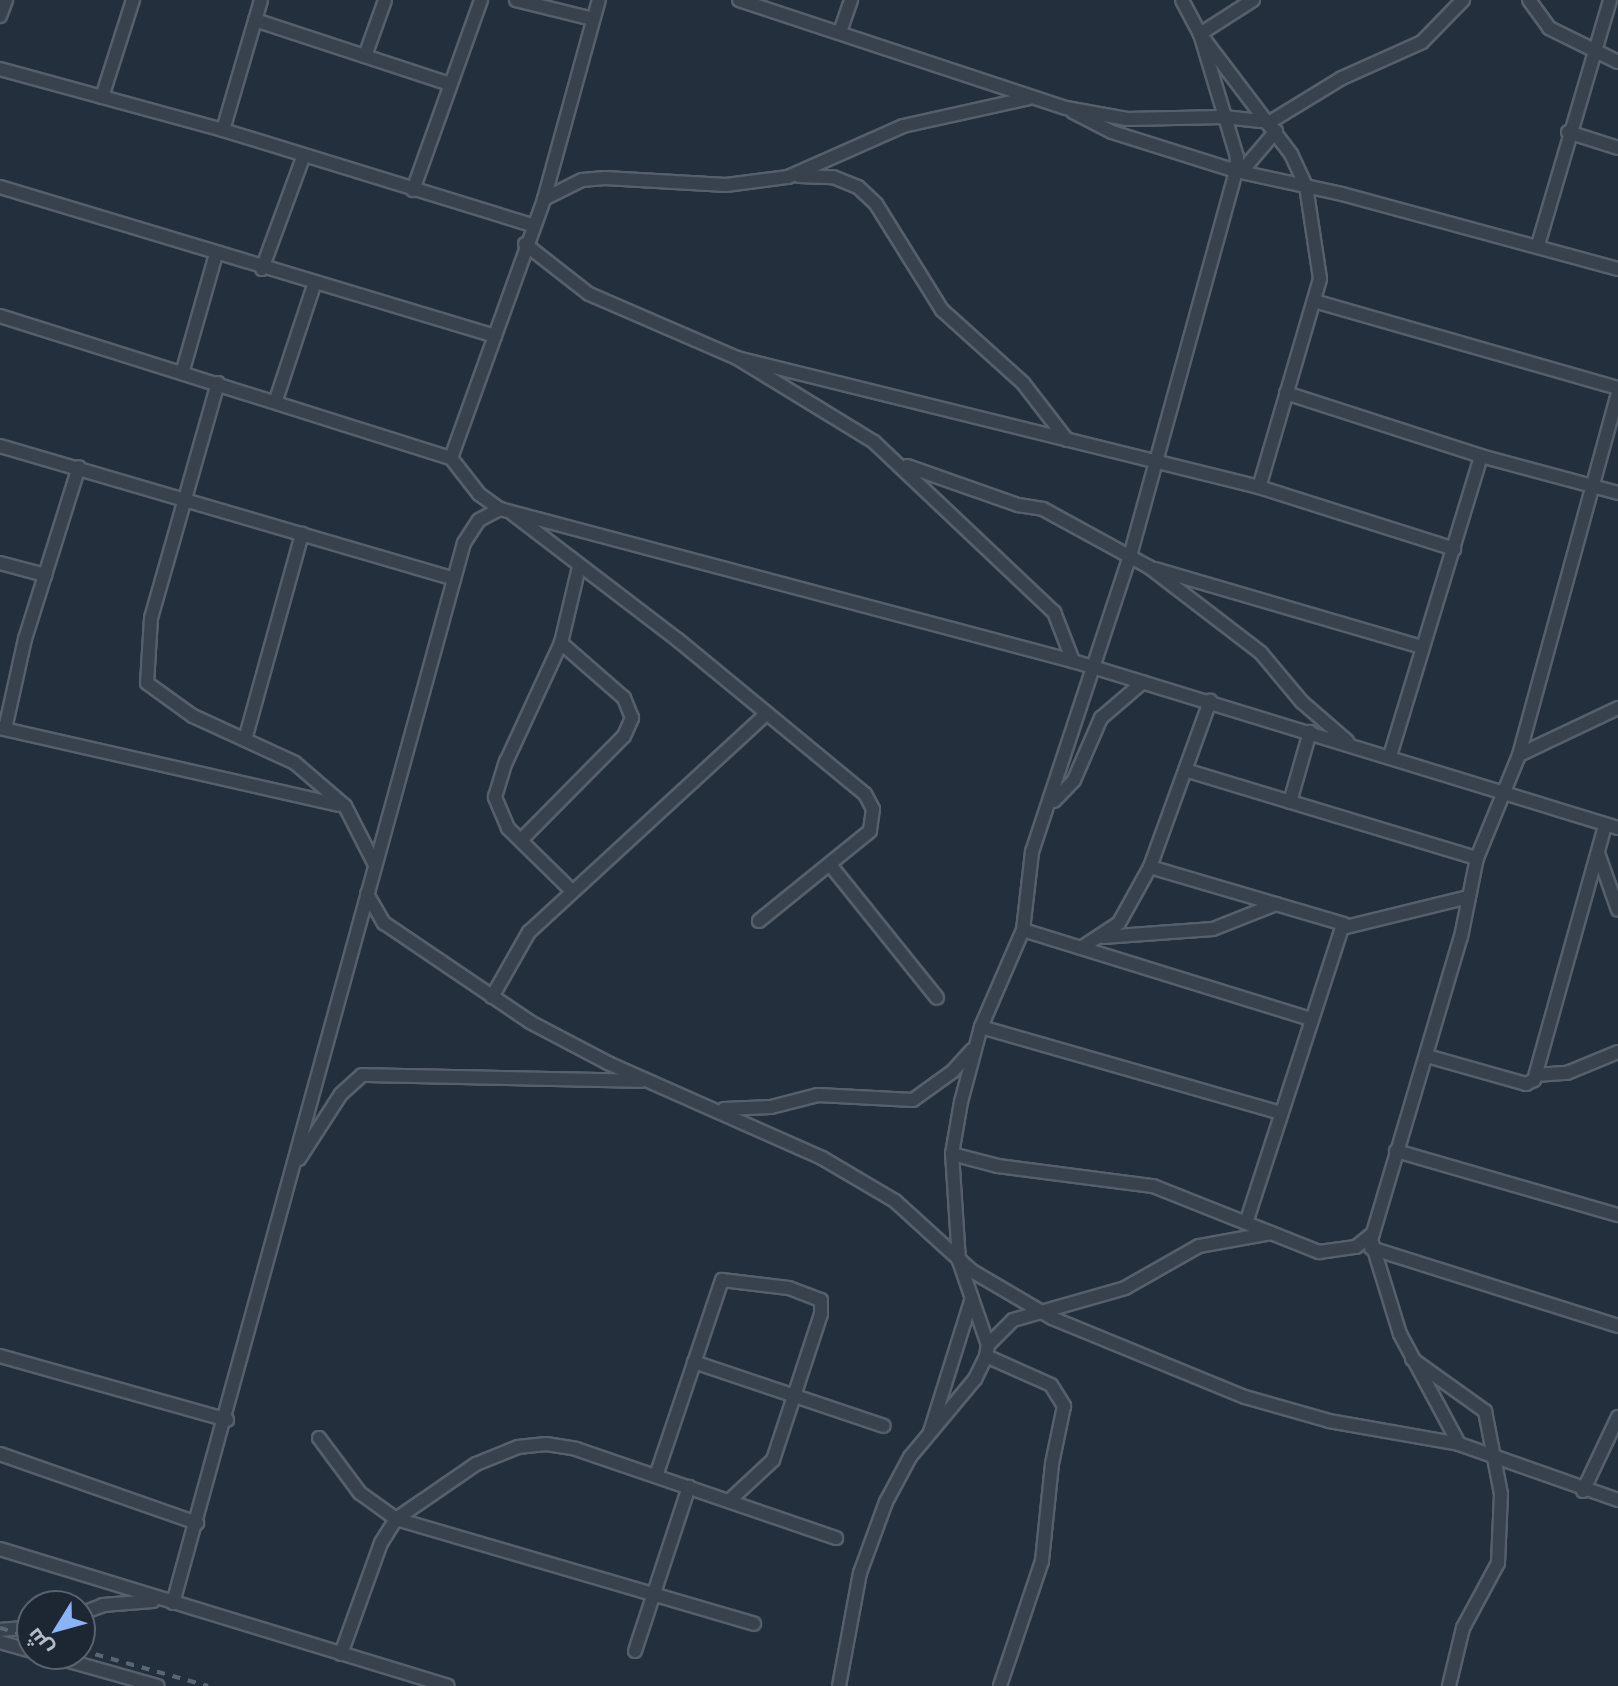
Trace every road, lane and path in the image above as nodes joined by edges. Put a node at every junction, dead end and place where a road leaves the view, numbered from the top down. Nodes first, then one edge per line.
1 (6, 0) edge
2 (133, 0) edge
3 (261, 0) edge
4 (385, 0) edge
5 (481, 0) edge
6 (516, 0) edge
7 (599, 0) edge
8 (739, 0) edge
9 (851, 0) edge
10 (1182, 0) edge
11 (1253, 0) edge
12 (1463, 0) edge
13 (1529, 0) edge
14 (1610, 0) edge
15 (0, 16) edge
16 (593, 19) junction
17 (255, 20) junction
18 (840, 32) junction
19 (1200, 34) junction
20 (1593, 49) junction
21 (365, 56) junction
22 (1618, 62) edge
23 (0, 69) edge
24 (450, 84) junction
25 (102, 97) junction
26 (1032, 97) junction
27 (1066, 108) junction
28 (1224, 117) junction
29 (1273, 126) junction
30 (223, 130) junction
31 (1568, 132) junction
32 (1618, 148) edge
33 (304, 155) junction
34 (1239, 171) junction
35 (788, 177) junction
36 (1306, 186) junction
37 (0, 187) edge
38 (413, 190) junction
39 (544, 199) junction
40 (531, 225) junction
41 (525, 244) junction
42 (1538, 245) junction
43 (216, 254) junction
44 (262, 269) junction
45 (1618, 269) edge
46 (314, 285) junction
47 (1314, 301) junction
48 (0, 316) edge
49 (495, 336) junction
50 (737, 358) junction
51 (183, 370) junction
52 (218, 383) junction
53 (1618, 390) edge
54 (1286, 393) junction
55 (276, 400) junction
56 (1067, 440) junction
57 (0, 446) edge
58 (1481, 456) junction
59 (451, 458) junction
60 (1155, 461) junction
61 (900, 463) junction
62 (79, 467) junction
63 (1591, 486) junction
64 (1259, 487) junction
65 (1618, 493) edge
66 (189, 498) junction
67 (504, 510) junction
68 (302, 534) junction
69 (1454, 549) junction
70 (1130, 556) junction
71 (0, 563) edge
72 (579, 567) junction
73 (1149, 567) junction
74 (45, 575) junction
75 (454, 579) junction
76 (561, 643) junction
77 (1421, 647) junction
78 (1073, 661) junction
79 (1093, 668) junction
80 (1143, 682) junction
81 (1210, 701) junction
82 (1618, 708) edge
83 (767, 713) junction
84 (2, 729) edge
85 (1310, 732) junction
86 (246, 736) junction
87 (1353, 746) junction
88 (1519, 755) junction
89 (1390, 756) junction
90 (1185, 770) junction
91 (1503, 793) junction
92 (1290, 802) junction
93 (345, 806) junction
94 (1049, 807) junction
95 (1612, 827) edge
96 (521, 840) junction
97 (1598, 852) junction
98 (1477, 858) junction
99 (375, 865) junction
100 (831, 866) junction
101 (1150, 867) junction
102 (572, 891) junction
103 (367, 894) junction
104 (1468, 897) junction
105 (1276, 904) junction
106 (1618, 910) edge
107 (759, 921) dead end
108 (1344, 924) junction
109 (1023, 930) junction
110 (1100, 938) junction
111 (1081, 948) junction
112 (492, 997) junction
113 (937, 998) dead end
114 (1311, 1019) junction
115 (981, 1027) junction
116 (977, 1043) junction
117 (1618, 1052) edge
118 (1427, 1056) junction
119 (1536, 1075) junction
120 (649, 1081) junction
121 (717, 1109) junction
122 (1281, 1113) junction
123 (1396, 1151) junction
124 (952, 1154) junction
125 (293, 1169) junction
126 (1618, 1215) edge
127 (1247, 1220) junction
128 (1271, 1233) junction
129 (1373, 1233) junction
130 (1371, 1248) junction
131 (959, 1261) junction
132 (973, 1296) junction
133 (1037, 1311) junction
134 (1618, 1326) edge
135 (987, 1351) junction
136 (0, 1356) edge
137 (1410, 1357) junction
138 (694, 1362) junction
139 (798, 1396) junction
140 (1618, 1417) edge
141 (227, 1420) junction
142 (884, 1426) dead end
143 (930, 1432) junction
144 (319, 1438) dead end
145 (1459, 1444) junction
146 (0, 1454) edge
147 (1495, 1456) junction
148 (656, 1476) junction
149 (689, 1487) junction
150 (1583, 1491) junction
151 (1618, 1500) edge
152 (729, 1501) junction
153 (396, 1519) junction
154 (197, 1523) junction
155 (836, 1538) dead end
156 (0, 1549) edge
157 (653, 1593) junction
158 (168, 1602) junction
159 (96, 1608) edge
160 (754, 1624) dead end
161 (635, 1651) dead end
162 (341, 1654) junction
163 (96, 1669) edge
164 (158, 1686) edge
165 (447, 1686) edge
166 (839, 1686) edge
167 (1000, 1686) edge
168 (1449, 1686) edge

1 - 15 street
2 - 25 street
3 - 17 street
4 - 21 street
5 - 24 street
6 - 16 street
7 - 16 street
8 - 18 street
9 - 18 street
10 - 19 street
11 - 19 street
12 - 29 street
13 - 20 street
14 - 20 street
16 - 39 street
17 - 21 street
17 - 30 street
18 - 26 street
19 - 28 street
19 - 29 street
20 - 22 street
20 - 31 street
21 - 24 street
23 - 25 street
24 - 38 street
25 - 30 street
26 - 27 street
26 - 35 street
27 - 28 street
27 - 34 street
28 - 29 street
28 - 34 street
29 - 34 street
29 - 36 street
30 - 33 street
31 - 32 street
31 - 42 street
33 - 38 street
33 - 44 street
34 - 36 street
34 - 60 street
35 - 39 street
35 - 56 street
36 - 42 street
36 - 47 street
37 - 43 street
38 - 40 street
39 - 40 street
40 - 41 street
41 - 49 street
41 - 50 street
42 - 45 street
43 - 44 street
43 - 51 street
44 - 46 street
46 - 49 street
46 - 55 street
47 - 53 street
47 - 54 street
48 - 51 street
49 - 59 street
50 - 56 street
50 - 61 street
51 - 52 street
52 - 55 street
52 - 66 street
53 - 63 street
54 - 58 street
54 - 64 street
55 - 59 street
56 - 60 street
57 - 62 street
58 - 63 street
58 - 69 street
59 - 67 street
60 - 64 street
60 - 70 street
61 - 70 street
61 - 78 street
62 - 66 street
62 - 74 street
63 - 65 street
63 - 88 street
64 - 69 street
66 - 68 street
66 - 86 street
67 - 72 street
67 - 75 street
67 - 78 street
68 - 75 street
68 - 86 street
69 - 77 street
70 - 73 street
70 - 79 street
71 - 74 street
72 - 76 street
72 - 83 street
73 - 77 street
73 - 87 street
74 - 84 street
75 - 99 street
76 - 96 street
76 - 96 street
77 - 89 street
78 - 79 street
79 - 80 street
79 - 94 street
80 - 81 street
80 - 94 street
81 - 85 street
81 - 90 street
82 - 88 street
83 - 100 street
83 - 102 street
84 - 93 street
85 - 87 street
85 - 92 street
86 - 93 street
87 - 89 street
88 - 91 street
89 - 91 street
90 - 92 street
90 - 101 street
91 - 95 street
91 - 98 street
92 - 98 street
93 - 99 street
94 - 109 street
95 - 97 street
96 - 102 street
97 - 106 street
97 - 119 street
98 - 104 street
99 - 103 street
100 - 107 street
100 - 113 street
101 - 105 street
101 - 110 street
102 - 112 street
103 - 112 street
103 - 125 street
104 - 108 street
104 - 118 street
105 - 108 street
105 - 110 street
108 - 114 street
109 - 111 street
109 - 115 street
110 - 111 street
111 - 114 street
112 - 120 street
114 - 122 street
115 - 116 street
115 - 122 street
116 - 121 street
116 - 124 street
117 - 119 street
118 - 119 street
118 - 123 street
120 - 121 street
120 - 125 street
121 - 131 street
122 - 127 street
123 - 126 street
123 - 129 street
124 - 127 street
124 - 131 street
125 - 141 street
127 - 128 street
128 - 129 street
128 - 133 street
129 - 130 street
130 - 134 street
130 - 137 street
131 - 132 street
131 - 133 street
132 - 135 street
132 - 143 street
133 - 135 street
133 - 145 street
135 - 143 street
135 - 167 street
136 - 141 street
137 - 145 street
137 - 147 street
138 - 139 street
138 - 139 street
138 - 148 street
139 - 142 street
139 - 152 street
140 - 150 street
141 - 154 street
143 - 166 street
144 - 153 street
145 - 147 street
146 - 154 street
147 - 150 street
147 - 168 street
148 - 149 street
148 - 153 street
149 - 152 street
149 - 157 street
150 - 151 street
152 - 155 street
153 - 157 street
153 - 162 street
154 - 158 street
156 - 158 street
157 - 160 street
157 - 161 street
158 - 159 street
158 - 162 street
162 - 165 street
163 - 164 street

